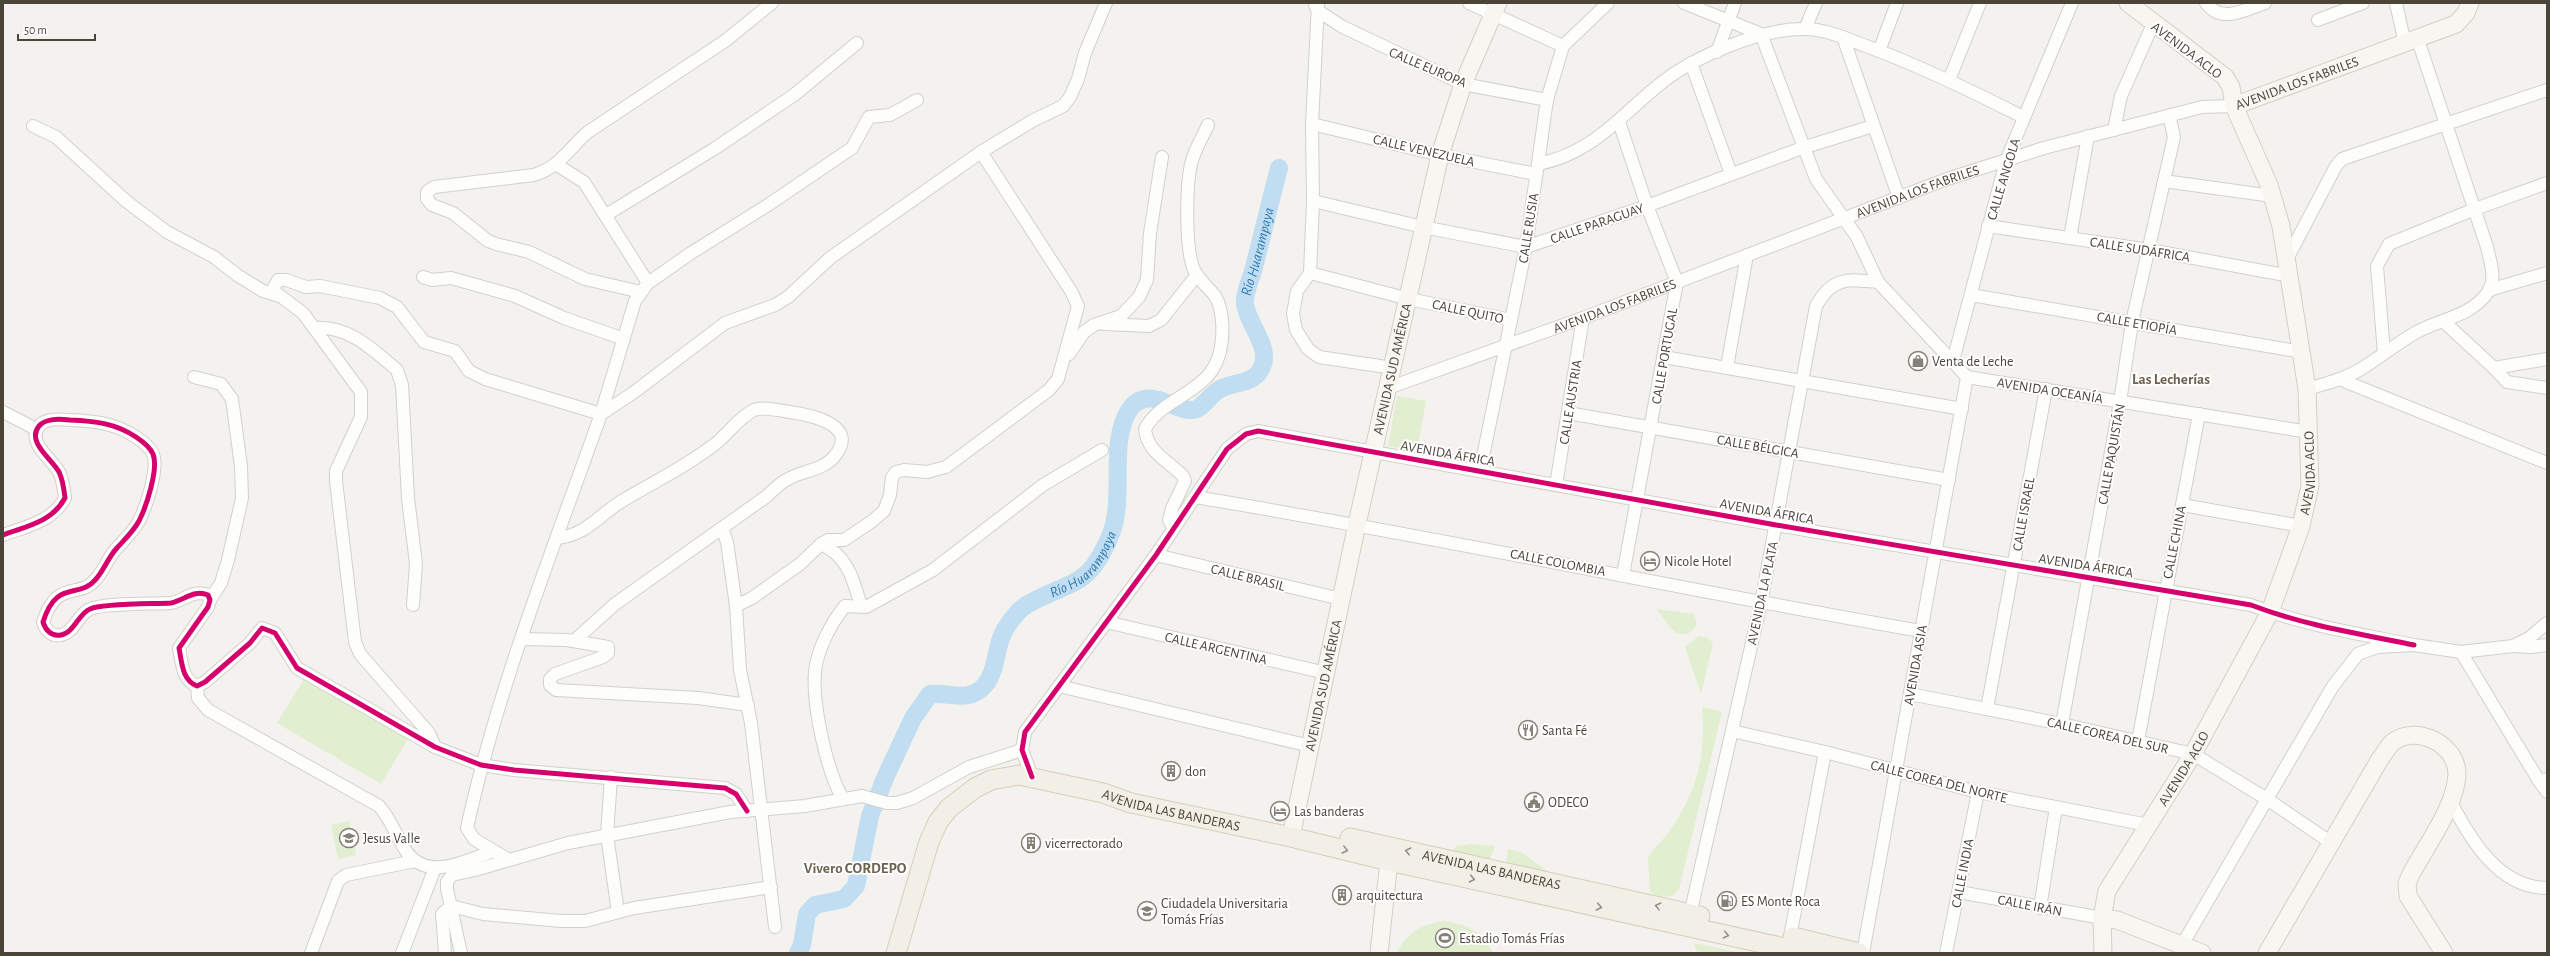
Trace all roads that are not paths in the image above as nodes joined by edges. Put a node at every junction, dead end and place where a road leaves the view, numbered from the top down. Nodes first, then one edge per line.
1 (772, 3) edge
2 (1106, 3) edge
3 (1468, 3) edge
4 (1608, 3) edge
5 (1684, 3) edge
6 (1735, 3) edge
7 (1816, 3) edge
8 (1897, 3) edge
9 (1980, 3) edge
10 (2072, 3) edge
11 (2128, 3) edge
12 (2206, 3) edge
13 (2265, 3) edge
14 (2363, 3) edge
15 (2396, 3) edge
16 (2470, 3) edge
17 (1317, 6) edge
18 (1496, 9) edge
19 (1728, 20) junction
20 (2318, 20) dead end
21 (2153, 24) junction
22 (1805, 29) junction
23 (1761, 34) junction
24 (1843, 38) junction
25 (2412, 42) junction
26 (857, 43) dead end
27 (1563, 46) junction
28 (1879, 51) junction
29 (1718, 52) junction
30 (1691, 63) junction
31 (1949, 80) junction
32 (1462, 84) junction
33 (2547, 90) edge
34 (917, 100) dead end
35 (1547, 100) junction
36 (2234, 106) junction
37 (2170, 115) junction
38 (2023, 117) junction
39 (1619, 122) junction
40 (1312, 124) junction
41 (2446, 124) junction
42 (1208, 125) dead end
43 (33, 126) dead end
44 (1873, 126) junction
45 (2114, 130) junction
46 (2088, 136) junction
47 (1802, 148) junction
48 (980, 152) junction
49 (1440, 155) junction
50 (1162, 157) dead end
51 (2006, 161) junction
52 (557, 165) junction
53 (1537, 169) junction
54 (1731, 174) junction
55 (2164, 181) junction
56 (2547, 183) edge
57 (2272, 196) junction
58 (1899, 198) junction
59 (1313, 201) junction
60 (1647, 206) junction
61 (2475, 209) junction
62 (606, 215) junction
63 (1845, 219) junction
64 (1988, 226) junction
65 (1423, 227) junction
66 (2070, 238) junction
67 (1526, 247) junction
68 (2150, 250) junction
69 (1747, 255) junction
70 (2287, 259) junction
71 (2493, 272) junction
72 (1310, 273) junction
73 (2547, 273) edge
74 (1197, 275) junction
75 (2290, 276) junction
76 (423, 278) dead end
77 (1677, 282) junction
78 (1878, 282) junction
79 (2507, 285) junction
80 (644, 288) junction
81 (2489, 290) junction
82 (279, 296) junction
83 (1971, 296) junction
84 (1409, 300) junction
85 (1583, 318) junction
86 (1511, 320) junction
87 (2443, 321) junction
88 (2132, 322) junction
89 (1097, 324) junction
90 (314, 328) junction
91 (624, 339) junction
92 (1505, 345) junction
93 (2302, 352) junction
94 (2384, 353) junction
95 (1664, 357) junction
96 (2547, 359) edge
97 (1953, 361) junction
98 (1063, 362) junction
99 (1727, 367) junction
100 (1393, 368) junction
101 (2494, 368) junction
102 (194, 377) dead end
103 (1967, 377) junction
104 (2339, 379) junction
105 (1802, 380) junction
106 (1388, 388) junction
107 (2547, 388) edge
108 (2046, 389) junction
109 (2307, 389) junction
110 (2120, 402) junction
111 (1962, 409) junction
112 (3, 412) edge
113 (1568, 412) junction
114 (601, 414) junction
115 (2199, 414) junction
116 (1651, 427) junction
117 (36, 429) junction
118 (2309, 432) junction
119 (1102, 450) dead end
120 (1373, 452) junction
121 (1789, 452) junction
122 (2547, 463) edge
123 (1480, 471) junction
124 (1949, 480) junction
125 (1556, 485) junction
126 (1195, 497) junction
127 (1637, 500) junction
128 (2182, 505) junction
129 (1356, 524) junction
130 (1776, 525) junction
131 (2301, 526) junction
132 (722, 528) junction
133 (1174, 528) junction
134 (3, 534) edge
135 (557, 538) junction
136 (821, 544) junction
137 (1937, 551) junction
138 (1156, 555) junction
139 (2014, 566) junction
140 (1623, 575) junction
141 (2089, 578) junction
142 (2165, 590) junction
143 (1341, 599) junction
144 (210, 600) junction
145 (1761, 603) junction
146 (413, 605) dead end
147 (736, 606) junction
148 (861, 606) junction
149 (2270, 612) junction
150 (1106, 622) junction
151 (2547, 623) edge
152 (1921, 631) junction
153 (521, 639) junction
154 (574, 641) junction
155 (2414, 645) junction
156 (2547, 645) edge
157 (2513, 646) junction
158 (2462, 652) junction
159 (1326, 673) junction
160 (197, 686) junction
161 (1059, 686) junction
162 (1910, 694) junction
163 (748, 705) junction
164 (1987, 709) junction
165 (2062, 724) junction
166 (1732, 732) junction
167 (2138, 741) junction
168 (1310, 746) junction
169 (435, 748) junction
170 (1022, 750) junction
171 (1825, 752) junction
172 (2193, 754) junction
173 (481, 765) junction
174 (1896, 771) junction
175 (611, 777) junction
176 (1032, 777) junction
177 (2543, 780) edge
178 (1978, 792) junction
179 (2547, 792) edge
180 (843, 799) junction
181 (2267, 799) junction
182 (2451, 802) junction
183 (2056, 807) junction
184 (762, 810) junction
185 (747, 811) junction
186 (2148, 824) junction
187 (1293, 831) junction
188 (606, 835) junction
189 (2330, 842) junction
190 (493, 851) junction
191 (509, 860) junction
192 (415, 861) junction
193 (1389, 861) junction
194 (435, 868) junction
195 (771, 887) junction
196 (2547, 888) edge
197 (1959, 892) junction
198 (451, 906) junction
199 (2040, 908) junction
200 (618, 912) junction
201 (2102, 918) junction
202 (1688, 920) junction
203 (775, 927) dead end
204 (1790, 937) junction
205 (2182, 946) junction
206 (311, 953) edge
207 (402, 953) edge
208 (445, 953) edge
209 (461, 953) edge
210 (896, 953) edge
211 (1379, 953) edge
212 (1808, 953) edge
213 (1859, 953) edge
214 (1863, 953) edge
215 (1946, 953) edge
216 (2103, 953) edge
217 (2202, 953) edge
218 (2267, 953) edge
219 (2444, 953) edge

1 - 52 street
2 - 48 street
3 - 18 street
4 - 27 street, CALLE RUSIA
5 - 19 street
6 - 19 street
7 - 22 street
8 - 28 street
9 - 31 street
10 - 38 street, CALLE ANGOLA
11 - 21 street, AVENIDA ACLO
12 - 13 street
14 - 20 street
15 - 25 street
16 - 25 street, AVENIDA LOS FABRILES
17 - 32 street, CALLE EUROPA
17 - 40 street
18 - 27 street
18 - 32 street, AVENIDA SUD AMÉRICA
19 - 23 street
19 - 29 street
21 - 36 street, AVENIDA ACLO
21 - 45 street
22 - 23 street
22 - 24 street
23 - 29 street
23 - 47 street
24 - 28 street
24 - 44 street
25 - 36 street, AVENIDA LOS FABRILES
25 - 41 street
26 - 62 street
27 - 35 street, CALLE RUSIA
28 - 31 street
29 - 30 street
30 - 39 street
30 - 54 street
31 - 38 street
32 - 35 street, CALLE EUROPA
32 - 49 street, AVENIDA SUD AMÉRICA
33 - 41 street
34 - 80 street
35 - 53 street, CALLE RUSIA
36 - 37 street, AVENIDA LOS FABRILES
36 - 57 street, AVENIDA ACLO
37 - 45 street, AVENIDA LOS FABRILES
37 - 55 street, CALLE PAQUISTÁN
38 - 51 street, CALLE ANGOLA
39 - 53 street
39 - 60 street
40 - 49 street, CALLE VENEZUELA
40 - 59 street
41 - 61 street
41 - 70 street
42 - 74 street
43 - 82 street
44 - 47 street, CALLE PARAGUAY
44 - 58 street
45 - 46 street, AVENIDA LOS FABRILES
46 - 51 street, AVENIDA LOS FABRILES
46 - 66 street
47 - 54 street, CALLE PARAGUAY
47 - 63 street
48 - 98 street
48 - 114 street
49 - 53 street, CALLE VENEZUELA
49 - 65 street, AVENIDA SUD AMÉRICA
50 - 89 street
51 - 58 street, AVENIDA LOS FABRILES
51 - 64 street, CALLE ANGOLA
52 - 62 street
52 - 80 street
53 - 67 street, CALLE RUSIA
54 - 60 street, CALLE PARAGUAY
55 - 57 street
55 - 68 street, CALLE PAQUISTÁN
56 - 61 street
57 - 70 street, AVENIDA ACLO
58 - 63 street, AVENIDA LOS FABRILES
59 - 65 street, CALLE PARAGUAY
59 - 72 street
60 - 67 street, CALLE PARAGUAY
60 - 77 street
61 - 71 street
61 - 94 street
62 - 80 street
63 - 69 street, AVENIDA LOS FABRILES
63 - 78 street
64 - 66 street, CALLE SUDÁFRICA
64 - 83 street, CALLE ANGOLA
65 - 67 street, CALLE PARAGUAY
65 - 84 street, AVENIDA SUD AMÉRICA
66 - 68 street, CALLE SUDÁFRICA
67 - 86 street, CALLE RUSIA
68 - 75 street, CALLE SUDÁFRICA
68 - 88 street, CALLE PAQUISTÁN
69 - 77 street, AVENIDA LOS FABRILES
69 - 99 street
70 - 75 street, AVENIDA ACLO
71 - 79 street
71 - 81 street
72 - 84 street, CALLE QUITO
72 - 100 street
73 - 79 street
74 - 89 street
74 - 133 street
75 - 93 street, AVENIDA ACLO
76 - 91 street
77 - 85 street, AVENIDA LOS FABRILES
77 - 95 street, CALLE PORTUGAL
78 - 97 street
78 - 105 street, AVENIDA LA PLATA
79 - 81 street
80 - 91 street
81 - 87 street
82 - 90 street
82 - 114 street
83 - 88 street, CALLE ETIOPÍA
83 - 97 street, CALLE ANGOLA
84 - 86 street, CALLE QUITO
84 - 100 street, AVENIDA SUD AMÉRICA
85 - 92 street, AVENIDA LOS FABRILES
85 - 113 street, CALLE AUSTRIA
86 - 92 street, CALLE RUSIA
87 - 94 street
87 - 101 street
88 - 93 street, CALLE ETIOPÍA
88 - 110 street, CALLE PAQUISTÁN
89 - 98 street
90 - 146 street
90 - 169 street
91 - 114 street
92 - 106 street, AVENIDA LOS FABRILES
92 - 123 street, CALLE RUSIA
93 - 109 street, AVENIDA ACLO
94 - 104 street
95 - 99 street
95 - 116 street, CALLE PORTUGAL
96 - 101 street
97 - 103 street
98 - 136 street
99 - 105 street
100 - 106 street, AVENIDA SUD AMÉRICA
101 - 107 street
102 - 144 street
103 - 108 street, AVENIDA OCEANÍA
103 - 111 street, AVENIDA ASIA
104 - 109 street
104 - 122 street
105 - 111 street
105 - 121 street, AVENIDA LA PLATA
106 - 120 street, AVENIDA SUD AMÉRICA
108 - 110 street, AVENIDA OCEANÍA
108 - 139 street, CALLE ISRAEL
109 - 118 street, AVENIDA ACLO
110 - 115 street, AVENIDA OCEANÍA
110 - 141 street, CALLE PAQUISTÁN
111 - 124 street, AVENIDA ASIA
112 - 117 street
113 - 116 street, CALLE BÉLGICA
113 - 125 street, CALLE AUSTRIA
114 - 135 street
115 - 118 street, AVENIDA OCEANÍA
115 - 128 street, CALLE CHINA
116 - 121 street, CALLE BÉLGICA
116 - 127 street, CALLE PORTUGAL
117 - 134 street
117 - 144 street
118 - 131 street, AVENIDA ACLO
119 - 148 street
120 - 123 street, AVENIDA ÁFRICA
120 - 126 street, AVENIDA ÁFRICA
120 - 129 street, AVENIDA SUD AMÉRICA
121 - 124 street, CALLE BÉLGICA
121 - 130 street, AVENIDA LA PLATA
123 - 125 street, AVENIDA ÁFRICA
124 - 137 street, AVENIDA ASIA
125 - 127 street, AVENIDA ÁFRICA
126 - 129 street, CALLE COLOMBIA
126 - 133 street
127 - 130 street, AVENIDA ÁFRICA
127 - 140 street, CALLE PORTUGAL
128 - 131 street
128 - 142 street, CALLE CHINA
129 - 140 street, CALLE COLOMBIA
129 - 143 street, AVENIDA SUD AMÉRICA
130 - 137 street, AVENIDA ÁFRICA
130 - 145 street, AVENIDA LA PLATA
131 - 149 street, AVENIDA ACLO
132 - 135 street
132 - 147 street
132 - 154 street
133 - 138 street
135 - 153 street
136 - 147 street
136 - 148 street
137 - 139 street, AVENIDA ÁFRICA
137 - 152 street, AVENIDA ASIA
138 - 143 street, CALLE BRASIL
138 - 150 street
139 - 141 street, AVENIDA ÁFRICA
139 - 164 street, CALLE ISRAEL
140 - 145 street, CALLE COLOMBIA
141 - 142 street, AVENIDA ÁFRICA
141 - 165 street, CALLE PAQUISTÁN
142 - 149 street, AVENIDA ÁFRICA
142 - 167 street, CALLE CHINA
143 - 159 street, AVENIDA SUD AMÉRICA
144 - 160 street
145 - 152 street, CALLE COLOMBIA
145 - 166 street, AVENIDA LA PLATA
147 - 163 street
148 - 180 street
149 - 155 street, AVENIDA ÁFRICA
149 - 172 street, AVENIDA ACLO
150 - 159 street, CALLE ARGENTINA
150 - 161 street
151 - 157 street
152 - 162 street, AVENIDA ASIA
153 - 154 street
153 - 173 street
154 - 163 street
155 - 158 street
155 - 181 street
156 - 157 street
157 - 158 street
158 - 177 street
159 - 168 street, AVENIDA SUD AMÉRICA
160 - 169 street
160 - 192 street
161 - 168 street
161 - 170 street
162 - 164 street, CALLE COREA DEL SUR
162 - 174 street, AVENIDA ASIA
163 - 184 street
164 - 165 street, CALLE COREA DEL SUR
165 - 167 street, CALLE COREA DEL SUR
166 - 171 street, CALLE COREA DEL NORTE
166 - 202 street, AVENIDA LA PLATA
167 - 172 street, CALLE COREA DEL SUR
168 - 187 street, AVENIDA SUD AMÉRICA
169 - 173 street
170 - 176 street
170 - 180 street
171 - 174 street, CALLE COREA DEL NORTE
171 - 204 street
172 - 181 street, CALLE COREA DEL SUR
172 - 186 street, AVENIDA ACLO
173 - 175 street
173 - 190 street
174 - 178 street, CALLE COREA DEL NORTE
174 - 214 street, AVENIDA ASIA
175 - 185 street
175 - 188 street
176 - 187 main road, AVENIDA LAS BANDERAS
176 - 210 main road, AVENIDA LAS BANDERAS
177 - 179 street
178 - 183 street, CALLE COREA DEL NORTE
178 - 197 street, CALLE INDIA
180 - 184 street
181 - 189 street, CALLE COREA DEL SUR
181 - 205 street
182 - 189 street
182 - 196 street
182 - 219 street
183 - 186 street, CALLE COREA DEL NORTE
183 - 199 street
184 - 185 street
184 - 195 street
185 - 188 street
186 - 201 street, AVENIDA ACLO
187 -> 193 main road, AVENIDA LAS BANDERAS
202 -> 187 main road, AVENIDA LAS BANDERAS
188 - 191 street
188 - 200 street
189 - 218 street
190 - 191 street
190 - 194 street
191 - 198 street
192 - 194 street
192 - 206 street
193 -> 202 main road, AVENIDA LAS BANDERAS
193 - 211 street
194 - 207 street
195 - 200 street
195 - 203 street
197 - 199 street, CALLE IRÁN
197 - 215 street, CALLE INDIA
198 - 200 street
198 - 208 street
198 - 209 street
199 - 201 street, CALLE IRÁN
201 - 205 street
201 - 216 street, AVENIDA ACLO
202 - 204 main road, AVENIDA LAS BANDERAS
202 -> 212 main road, AVENIDA LAS BANDERAS
204 - 213 main road, AVENIDA LAS BANDERAS
205 - 217 street

